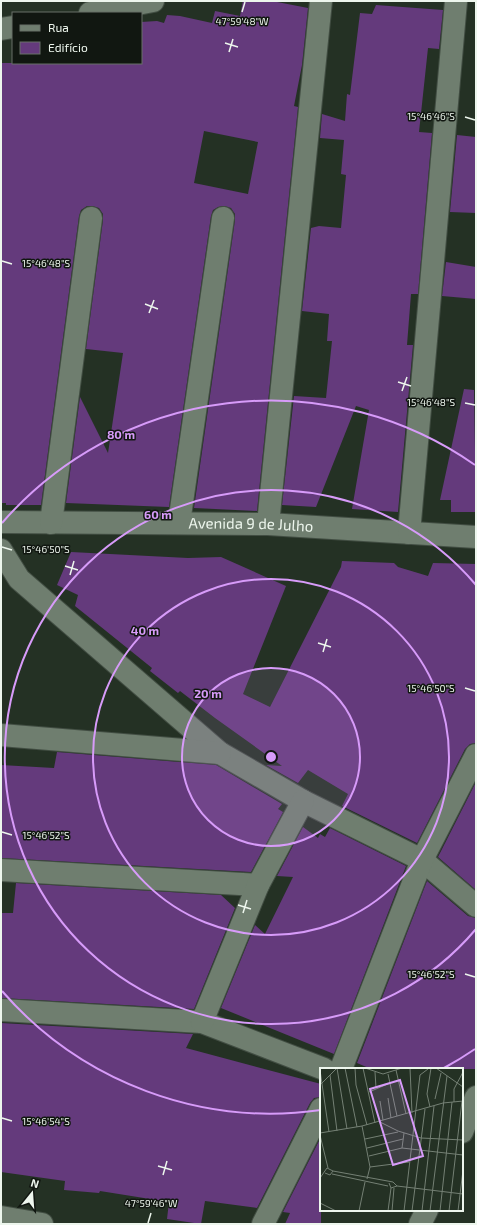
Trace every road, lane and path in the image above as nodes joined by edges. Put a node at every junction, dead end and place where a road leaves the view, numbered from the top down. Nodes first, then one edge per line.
1 (89, 1) edge
2 (153, 1) edge
3 (321, 1) edge
4 (456, 1) edge
5 (86, 12) edge
6 (95, 12) edge
7 (12, 27) edge
8 (1, 29) edge
9 (91, 218) dead end
10 (223, 218) dead end
11 (1, 522) edge
12 (51, 523) junction
13 (179, 523) junction
14 (268, 524) junction
15 (409, 533) junction
16 (476, 537) edge
17 (1, 550) edge
18 (1, 735) edge
19 (220, 753) junction
20 (476, 755) edge
21 (303, 801) junction
22 (422, 860) junction
23 (1, 870) edge
24 (258, 885) junction
25 (476, 906) edge
26 (1, 1010) edge
27 (202, 1022) junction
28 (321, 1068) edge
29 (340, 1068) edge
30 (476, 1096) edge
31 (320, 1111) edge
32 (466, 1132) edge
33 (426, 1211) edge
34 (1, 1218) edge
35 (42, 1224) edge
36 (263, 1224) edge
37 (420, 1224) edge

1 - 5 street
2 - 6 street
3 - 14 street
4 - 15 street
7 - 8 street
9 - 12 street
10 - 13 street
11 - 12 street, Avenida 9 de Julho
12 - 13 street, Avenida 9 de Julho
13 - 14 street, Avenida 9 de Julho
14 - 15 street, Avenida 9 de Julho
15 - 16 street, Avenida 9 de Julho
17 - 19 street
18 - 19 street
19 - 21 street
20 - 22 street
21 - 22 street
21 - 24 street
22 - 25 street
22 - 29 street
23 - 24 street
24 - 27 street
26 - 27 street
27 - 28 street
30 - 32 street
31 - 36 street
33 - 37 street
34 - 35 street

